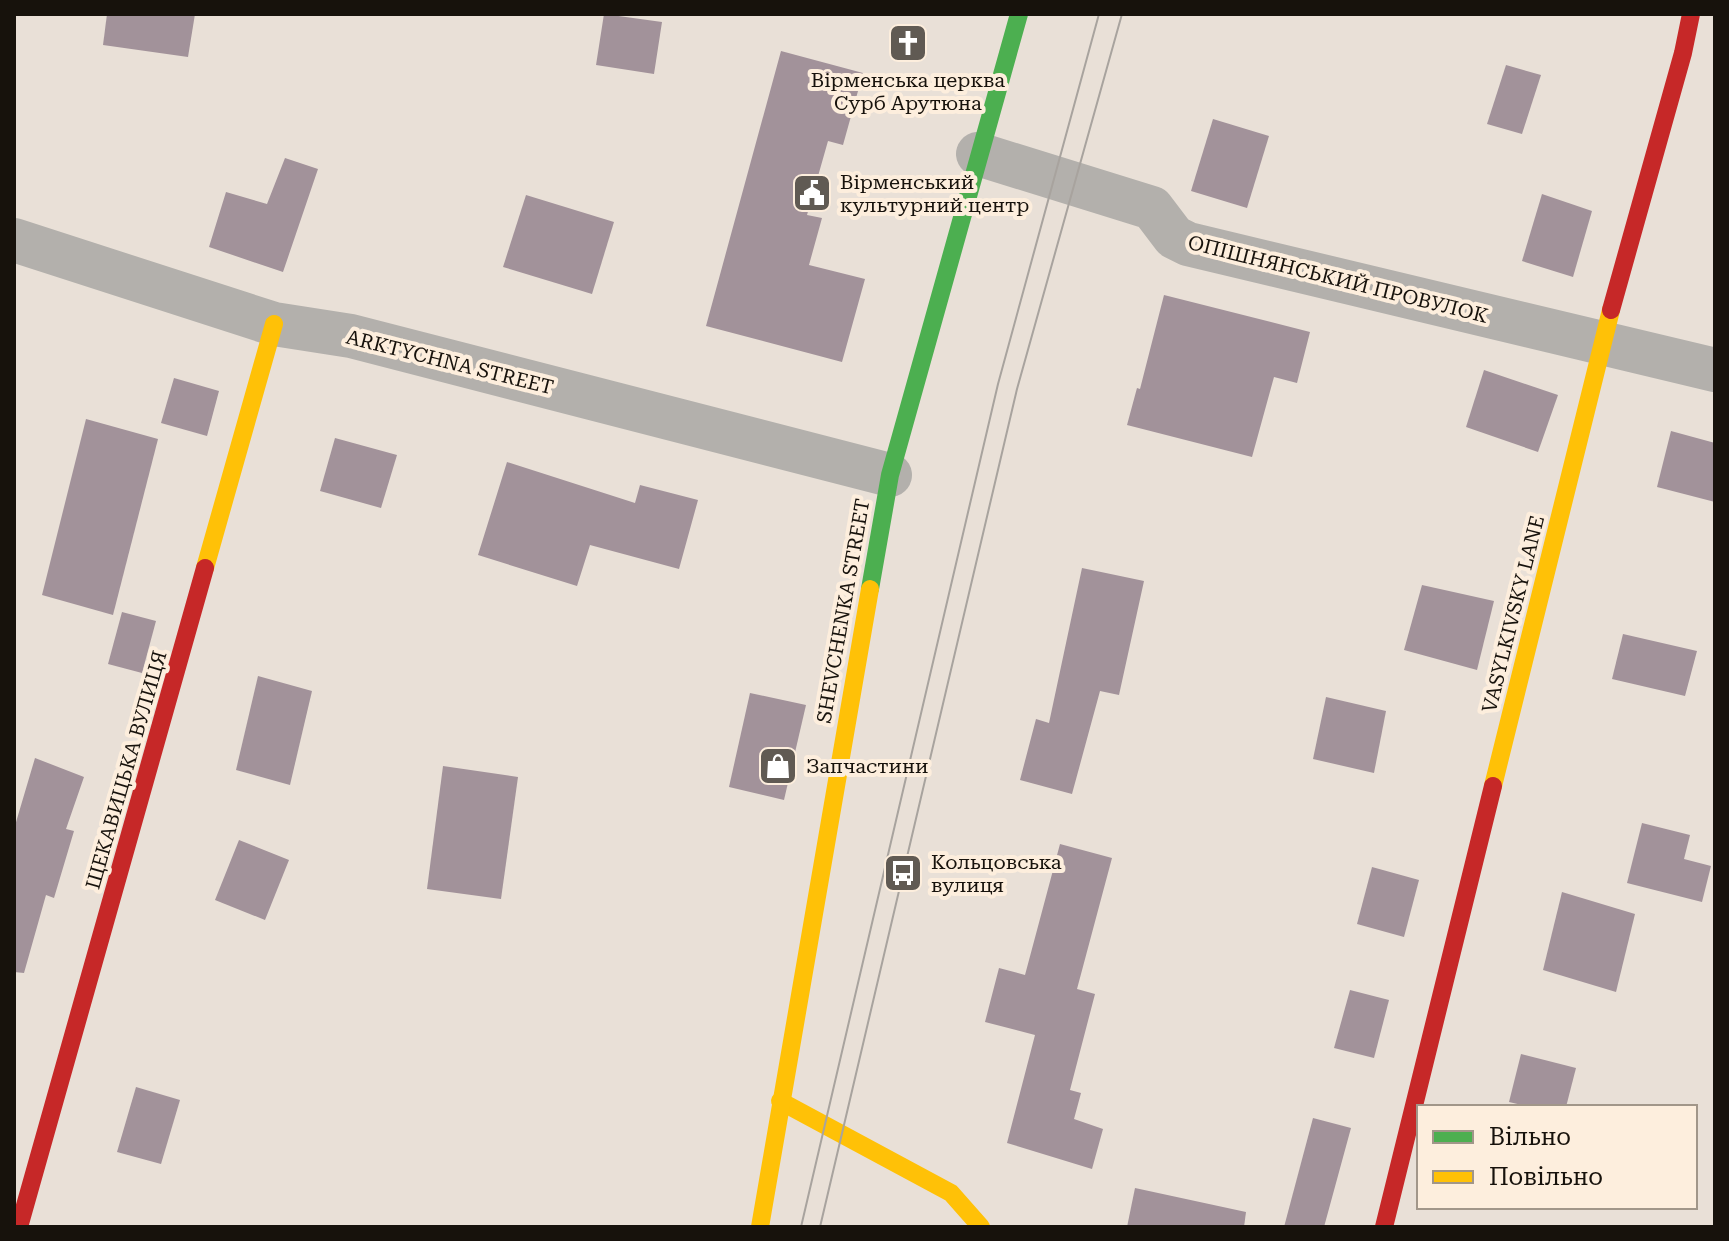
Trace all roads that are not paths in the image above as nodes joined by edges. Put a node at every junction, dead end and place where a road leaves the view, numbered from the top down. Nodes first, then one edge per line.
1 (1019, 14) edge
2 (1691, 14) edge
3 (978, 154) junction
4 (14, 240) edge
5 (274, 324) junction
6 (1602, 344) junction
7 (1715, 370) edge
8 (890, 475) junction
9 (780, 1101) junction
10 (19, 1227) edge
11 (760, 1227) edge
12 (981, 1227) edge
13 (1384, 1227) edge

1 - 3 street, SHEVCHENKA STREET
2 - 6 street, VASYLKIVSKY LANE
3 - 6 street, ОПІШНЯНСЬКИЙ ПРОВУЛОК
3 - 8 street, SHEVCHENKA STREET
4 - 5 street, ARKTYCHNA STREET
5 - 8 street, ARKTYCHNA STREET
5 - 10 street, ЩЕКАВИЦЬКА ВУЛИЦЯ
6 - 7 street, ОПІШНЯНСЬКИЙ ПРОВУЛОК
6 - 13 street, VASYLKIVSKY LANE
8 - 9 street, SHEVCHENKA STREET
9 - 11 street, SHEVCHENKA STREET
9 - 12 street

